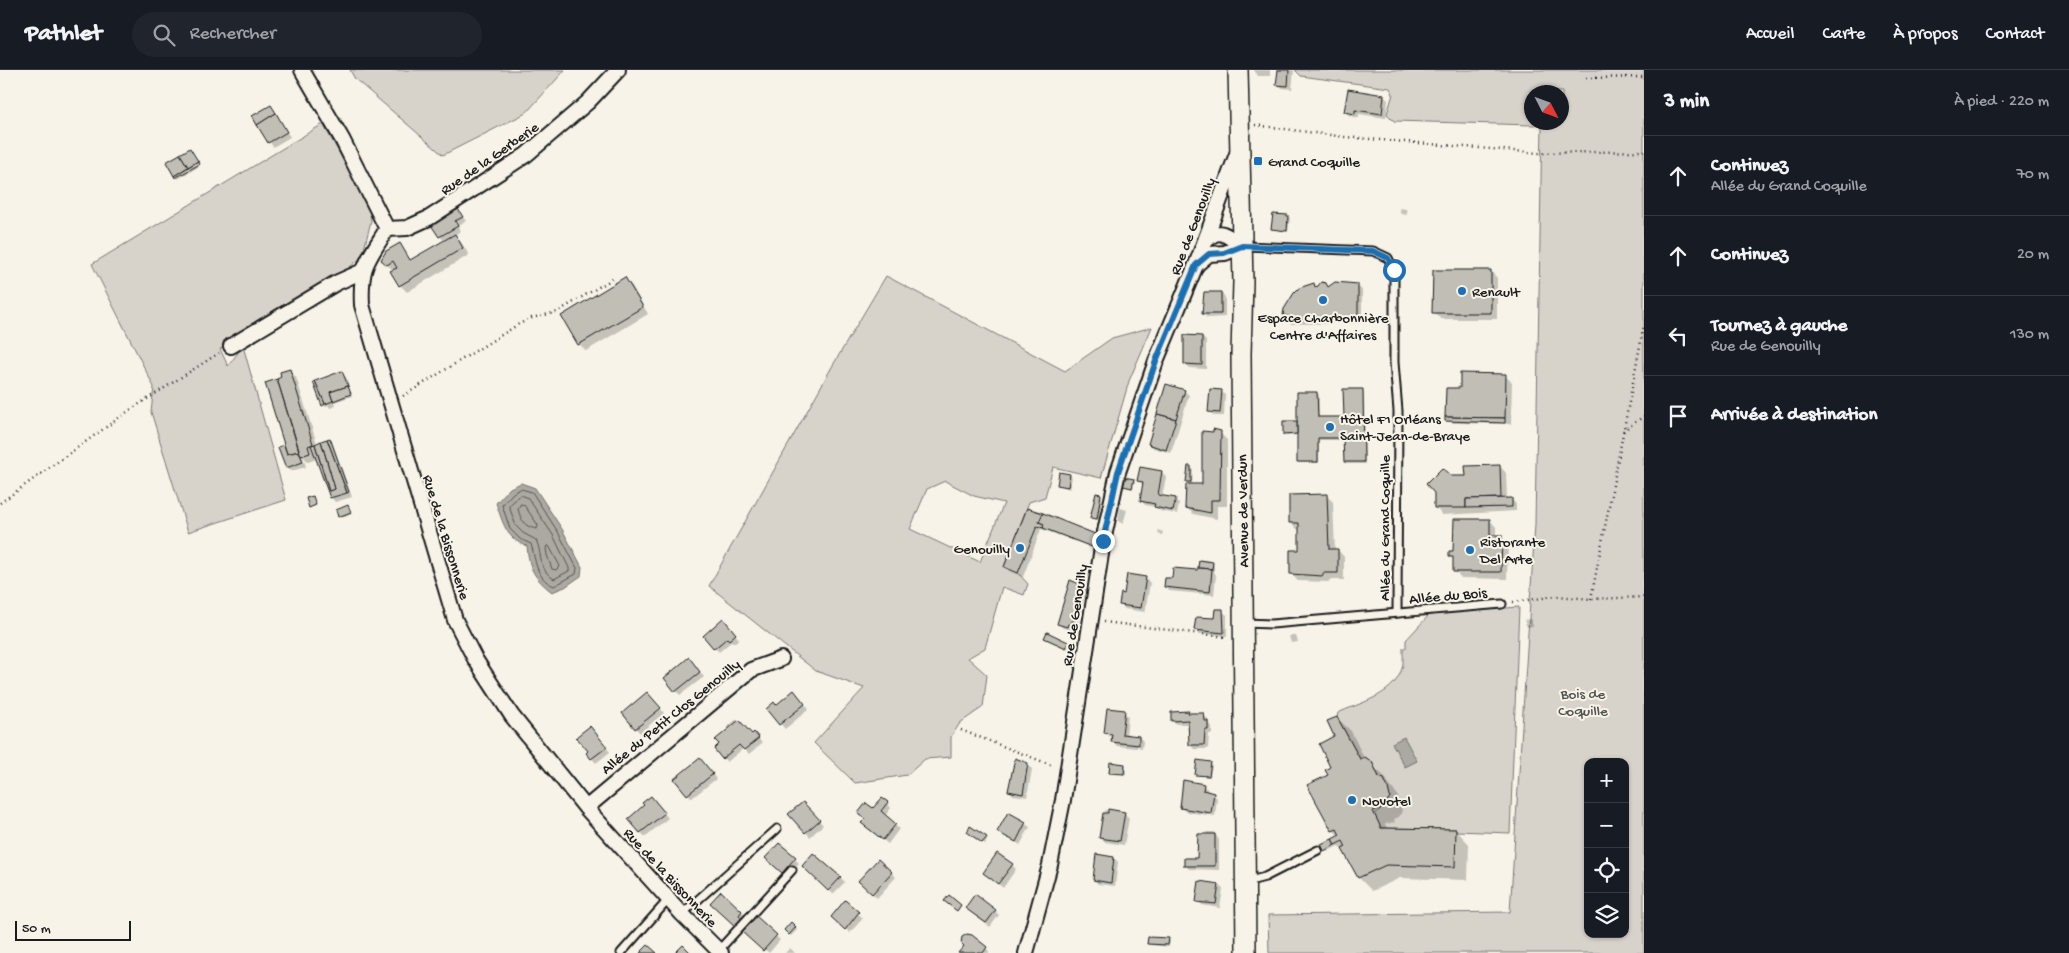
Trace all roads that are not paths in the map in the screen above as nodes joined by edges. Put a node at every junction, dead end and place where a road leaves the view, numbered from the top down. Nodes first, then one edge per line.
1 (302, 70) edge
2 (618, 70) edge
3 (1238, 70) edge
4 (1239, 151) junction
5 (387, 229) junction
6 (1202, 246) junction
7 (1242, 246) junction
8 (1196, 265) junction
9 (363, 271) junction
10 (231, 346) road end
11 (1502, 604) road end
12 (1397, 614) junction
13 (1244, 631) junction
14 (781, 659) dead end
15 (586, 808) junction
16 (777, 829) dead end
17 (1318, 850) dead end
18 (792, 870) dead end
19 (1245, 882) junction
20 (668, 900) junction
21 (682, 914) junction
22 (720, 952) edge
23 (621, 953) edge
24 (1026, 953) edge
25 (1246, 953) edge

1 - 5 street
2 - 5 street, Rue de la Gerberie
3 - 4 main road, Avenue de Verdun
4 - 6 street, Rue de Genouilly
4 - 7 main road, Avenue de Verdun
5 - 9 street, Rue de la Bissonnerie
6 - 7 street
6 - 8 street, Rue de Genouilly
7 - 8 street
7 - 12 lane, Allée du Grand Coquille
7 - 13 main road, Avenue de Verdun
8 - 24 street, Rue de Genouilly
9 - 10 street
9 - 15 street, Rue de la Bissonnerie
11 - 12 lane, Allée du Bois
12 - 13 lane, Allée du Grand Coquille
13 - 19 main road, Avenue de Verdun
14 - 15 street, Allée du Petit Clos Genouilly
15 - 20 street, Rue de la Bissonnerie
16 - 21 lane
17 - 19 lane
18 - 22 lane
19 - 25 main road, Avenue de Verdun
20 - 21 street, Rue de la Bissonnerie
20 - 23 lane
21 - 22 street, Rue de la Bissonnerie

